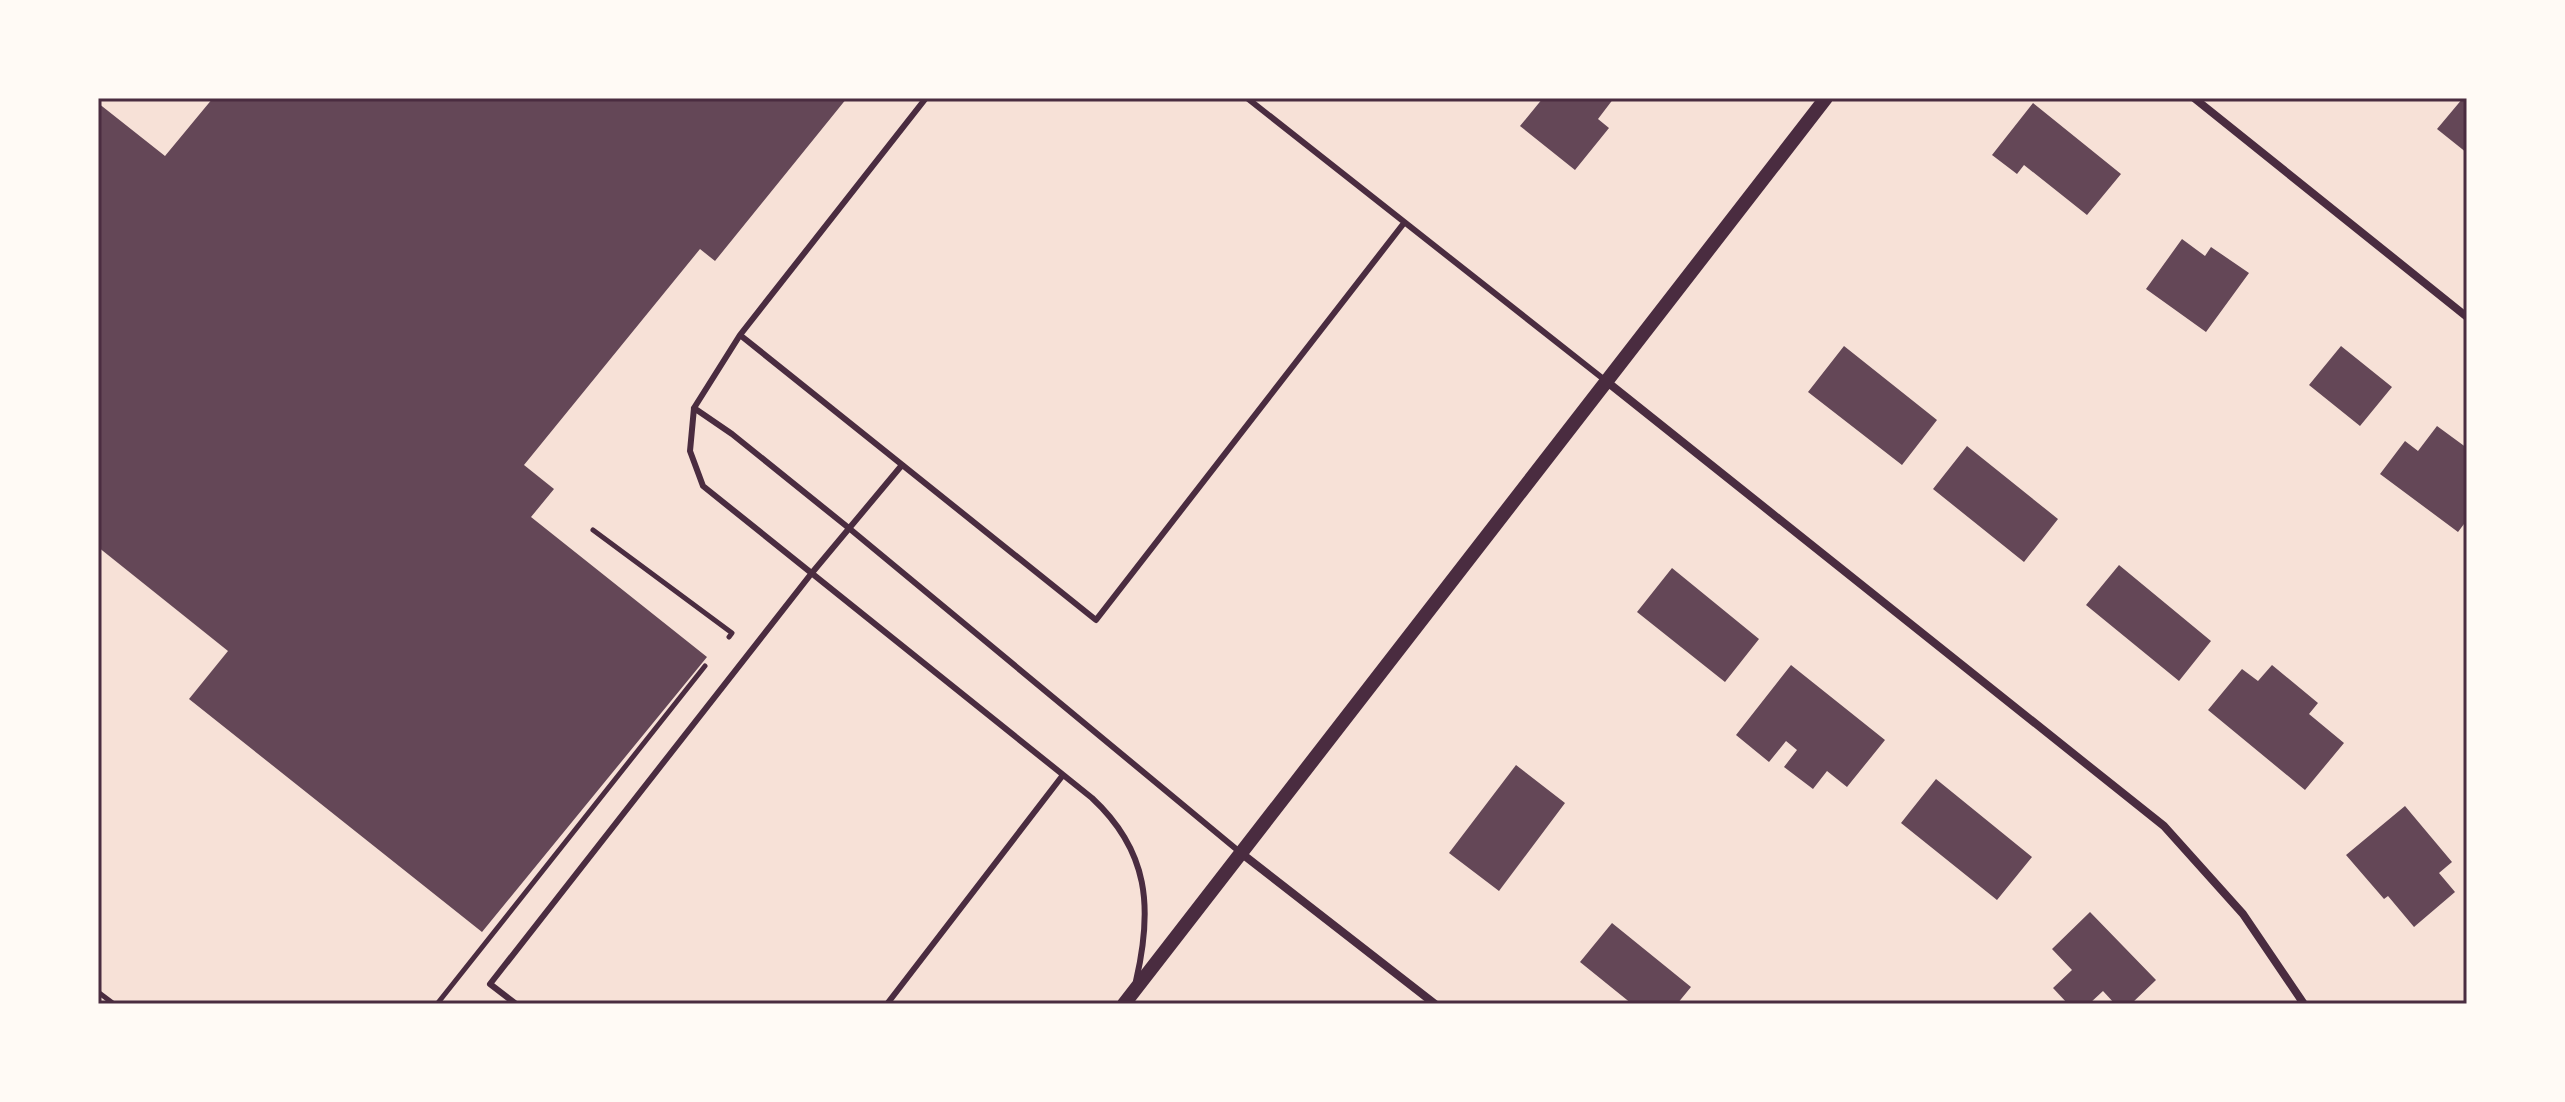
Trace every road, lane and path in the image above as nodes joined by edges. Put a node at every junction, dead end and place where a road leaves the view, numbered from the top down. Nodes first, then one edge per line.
1 (926, 98) edge
2 (1247, 98) edge
3 (1826, 98) edge
4 (2194, 98) edge
5 (1404, 223) junction
6 (2467, 317) edge
7 (740, 335) junction
8 (1606, 381) junction
9 (694, 408) junction
10 (902, 465) junction
11 (850, 529) junction
12 (593, 530) dead end
13 (811, 574) junction
14 (722, 645) dead end
15 (712, 658) dead end
16 (1063, 775) junction
17 (1241, 853) junction
18 (98, 992) edge
19 (1129, 998) edge
20 (114, 1004) edge
21 (437, 1004) edge
22 (516, 1004) edge
23 (887, 1004) edge
24 (1435, 1004) edge
25 (2304, 1004) edge

1 - 7 lane
2 - 5 lane
3 - 8 street
4 - 6 street
5 - 8 lane
5 - 10 lane
7 - 9 lane
7 - 10 lane
8 - 17 street
8 - 25 street
9 - 11 lane
9 - 13 lane
10 - 11 lane
11 - 13 lane
11 - 17 lane
12 - 14 path
13 - 16 lane
13 - 22 lane
15 - 21 path
16 - 19 lane
16 - 23 lane
17 - 19 street
17 - 24 street
18 - 20 path

